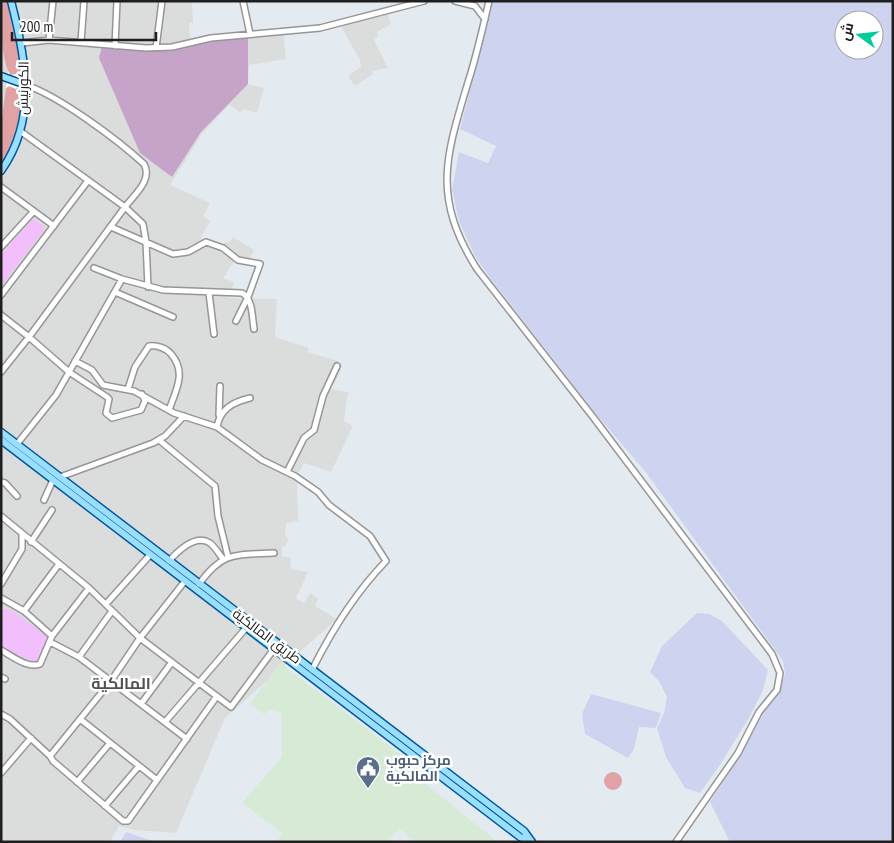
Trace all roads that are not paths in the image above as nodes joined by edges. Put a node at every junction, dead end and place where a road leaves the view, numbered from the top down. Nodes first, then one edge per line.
1 (11, 1) edge
2 (52, 1) edge
3 (84, 1) edge
4 (117, 1) edge
5 (162, 1) edge
6 (243, 1) edge
7 (424, 1) edge
8 (455, 1) edge
9 (489, 1) edge
10 (485, 18) junction
11 (250, 34) junction
12 (49, 40) junction
13 (81, 42) junction
14 (22, 43) junction
15 (115, 46) junction
16 (156, 48) junction
17 (1, 70) edge
18 (3, 78) edge
19 (24, 84) junction
20 (20, 131) junction
21 (1, 171) edge
22 (87, 182) junction
23 (1, 187) edge
24 (125, 207) junction
25 (34, 211) junction
26 (54, 226) junction
27 (110, 227) junction
28 (146, 242) junction
29 (1, 247) edge
30 (94, 268) dead end
31 (122, 279) junction
32 (148, 287) junction
33 (114, 292) junction
34 (209, 293) junction
35 (1, 295) edge
36 (248, 297) junction
37 (1, 315) edge
38 (173, 317) dead end
39 (236, 321) dead end
40 (254, 328) dead end
41 (214, 334) dead end
42 (29, 336) junction
43 (75, 361) junction
44 (337, 366) dead end
45 (1, 371) edge
46 (69, 372) junction
47 (220, 386) dead end
48 (128, 389) junction
49 (142, 394) junction
50 (250, 398) dead end
51 (169, 410) junction
52 (184, 416) junction
53 (218, 418) junction
54 (217, 427) junction
55 (1, 432) edge
56 (5, 440) edge
57 (159, 440) junction
58 (17, 444) junction
59 (286, 472) junction
60 (56, 478) junction
61 (1, 482) edge
62 (17, 496) dead end
63 (44, 500) dead end
64 (52, 510) dead end
65 (1, 516) edge
66 (115, 518) junction
67 (110, 524) junction
68 (22, 535) junction
69 (31, 542) junction
70 (274, 553) dead end
71 (150, 554) junction
72 (225, 558) junction
73 (169, 560) junction
74 (60, 564) junction
75 (185, 582) junction
76 (1, 584) edge
77 (199, 584) junction
78 (89, 588) junction
79 (1, 598) edge
80 (106, 604) junction
81 (24, 611) junction
82 (112, 611) junction
83 (231, 612) junction
84 (246, 628) junction
85 (52, 636) junction
86 (140, 638) junction
87 (50, 642) junction
88 (272, 644) junction
89 (1, 650) edge
90 (79, 656) junction
91 (172, 662) junction
92 (312, 670) junction
93 (111, 681) junction
94 (198, 682) junction
95 (218, 696) junction
96 (141, 704) junction
97 (1, 714) edge
98 (80, 719) junction
99 (165, 722) junction
100 (31, 738) junction
101 (187, 739) junction
102 (110, 743) junction
103 (414, 752) junction
104 (50, 756) junction
105 (139, 766) junction
106 (1, 773) edge
107 (157, 780) junction
108 (77, 782) junction
109 (105, 806) junction
110 (531, 842) edge
111 (676, 842) edge

1 - 14 main road, الكورنيش
2 - 12 street
3 - 13 street
4 - 15 street
5 - 16 street
6 - 11 street
7 - 11 street
8 - 10 street
9 - 10 street
10 - 111 street
11 - 16 street
12 - 13 street
12 - 14 street
13 - 15 street
14 - 19 main road, الكورنيش
15 - 16 street
17 - 18 main road, الكورنيش
18 - 19 main road
19 - 20 main road, الكورنيش
19 - 24 street
20 - 21 main road, الكورنيش
20 - 22 street
22 - 24 street
22 - 26 street
23 - 25 street
24 - 27 street
24 - 28 street
25 - 26 street
25 - 29 street
26 - 35 street
27 - 28 street
27 - 42 street
28 - 32 street
28 - 36 street
30 - 31 street
31 - 32 street
31 - 33 street
32 - 34 street
33 - 38 street
33 - 43 street
34 - 36 street
34 - 41 street
36 - 39 street
36 - 40 street
37 - 42 street
42 - 45 street
42 - 46 street
43 - 46 street
43 - 48 street
44 - 59 street
46 - 49 street
46 - 58 street
47 - 53 street
48 - 49 street
48 - 51 street
49 - 51 street
50 - 53 street
51 - 52 street
52 - 54 street
52 - 57 street
53 - 54 street
54 - 59 street
55 - 56 main road, طريق المالكية
56 - 58 main road, طريق المالكية
56 - 60 main road, طريق المالكية
57 - 60 street
57 - 72 street
58 - 60 main road, طريق المالكية
59 - 92 street
60 - 63 street
60 - 66 main road, طريق المالكية
60 - 67 main road, طريق المالكية
61 - 62 street
64 - 69 street
65 - 68 street
66 - 67 main road
66 - 73 main road, طريق المالكية
67 - 71 main road, طريق المالكية
68 - 69 street
68 - 76 street
69 - 74 street
70 - 72 street
71 - 75 main road, طريق المالكية
71 - 80 street
72 - 73 street
72 - 77 street
73 - 77 main road, طريق المالكية
74 - 78 street
74 - 81 street
75 - 83 main road, طريق المالكية
75 - 86 street
77 - 83 main road, طريق المالكية
78 - 80 street
78 - 85 street
79 - 81 street
80 - 82 street
81 - 85 street
82 - 86 street
82 - 90 street
83 - 84 main road, طريق المالكية
83 - 88 main road, طريق المالكية
84 - 88 main road, طريق المالكية
84 - 94 street
85 - 87 street
86 - 91 street
86 - 93 street
87 - 89 street
87 - 90 street
88 - 92 main road, طريق المالكية
88 - 95 street
88 - 103 main road, طريق المالكية
90 - 93 street
91 - 94 street
91 - 96 street
92 - 103 main road, طريق المالكية
93 - 96 street
93 - 98 street
94 - 95 street
94 - 99 street
95 - 101 street
96 - 99 street
97 - 100 street
98 - 102 street
98 - 104 street
99 - 101 street
100 - 104 street
100 - 106 street
101 - 107 street
102 - 105 street
102 - 108 street
103 - 110 main road, طريق المالكية
104 - 108 street
105 - 107 street
105 - 109 street
107 - 109 street
108 - 109 street

